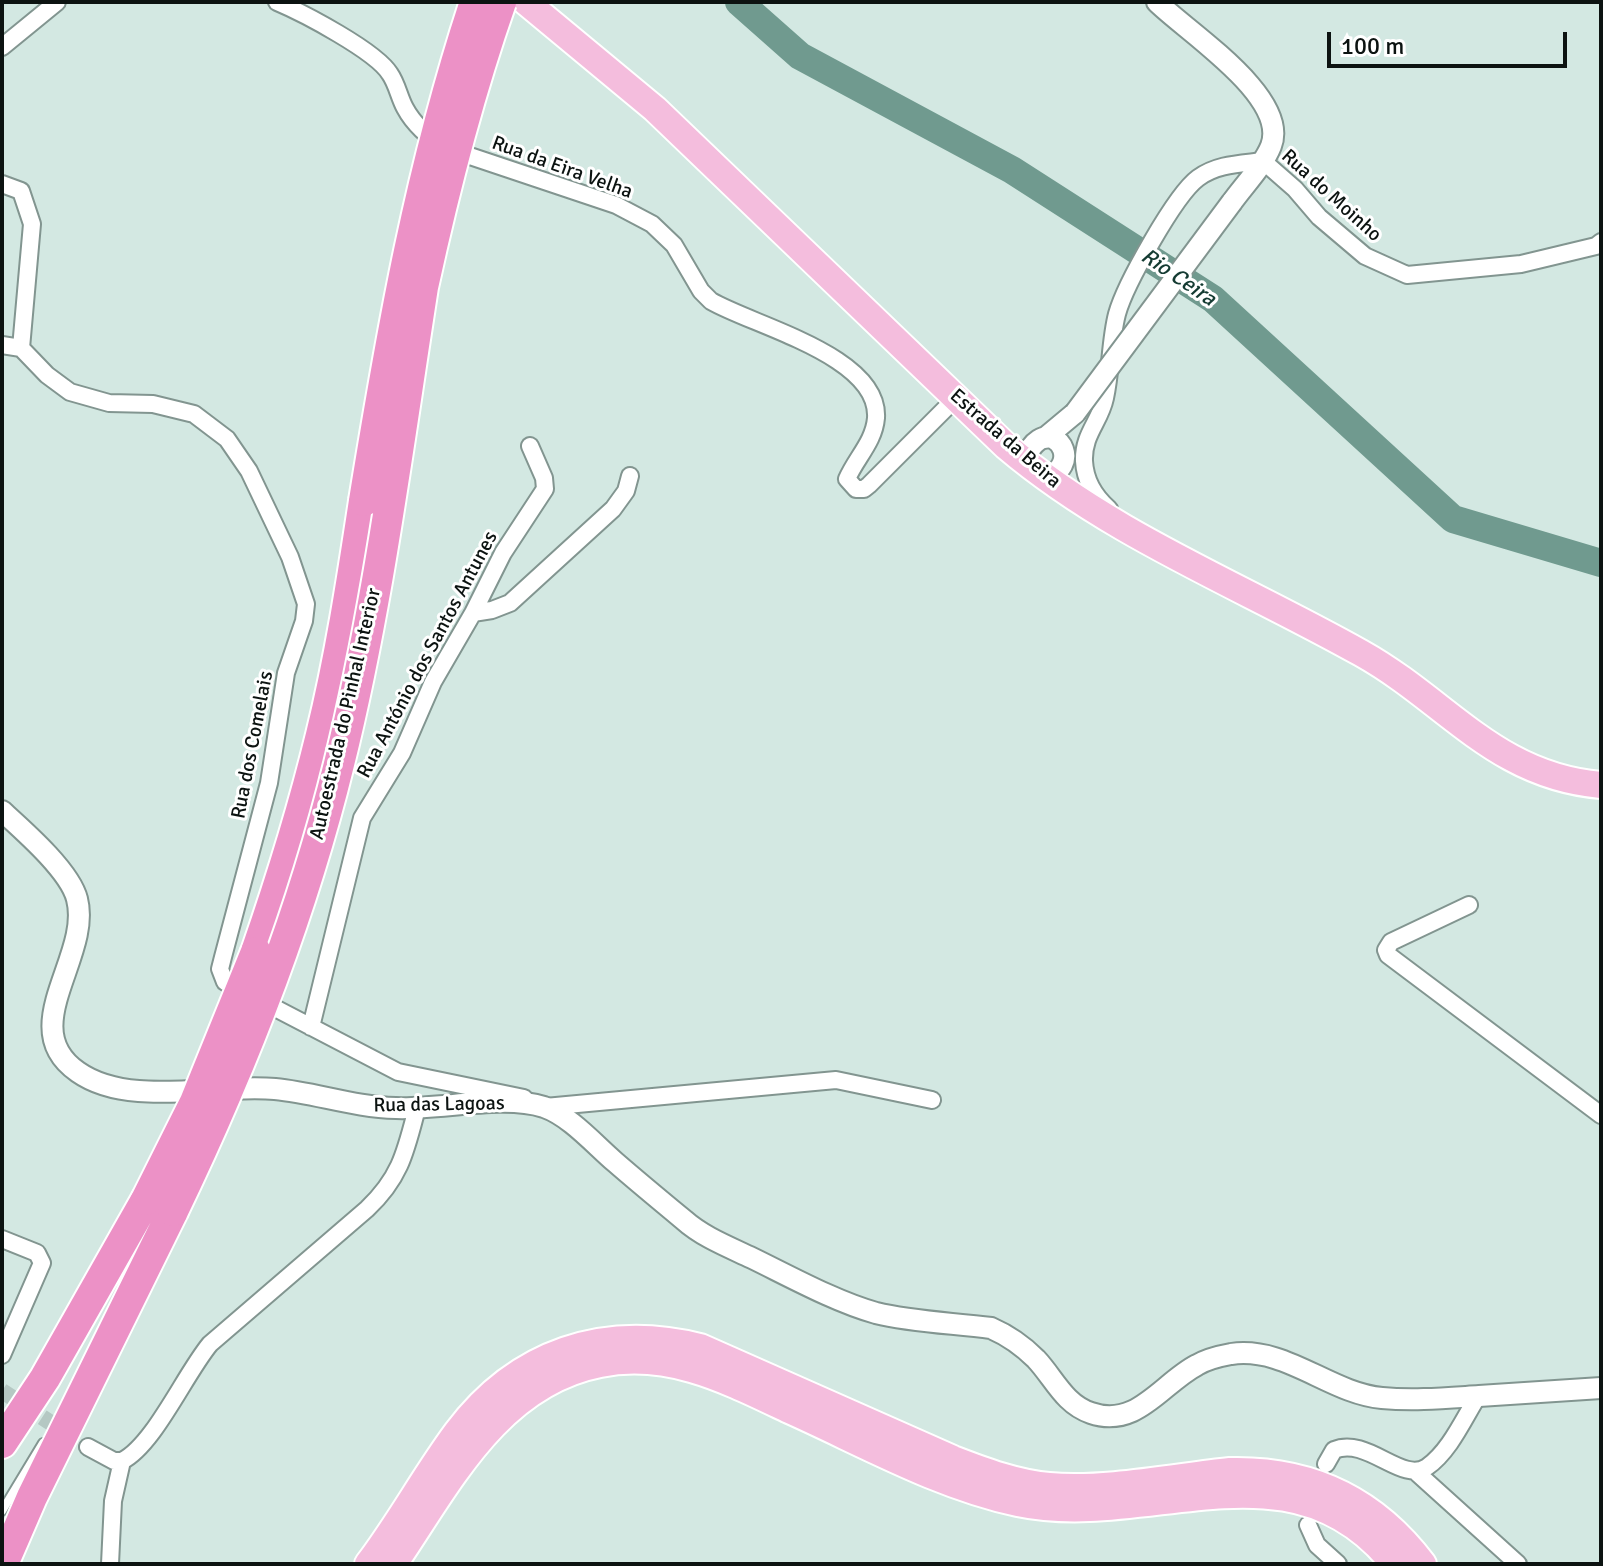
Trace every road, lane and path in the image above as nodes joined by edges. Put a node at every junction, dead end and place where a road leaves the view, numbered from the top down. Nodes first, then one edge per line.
1 (57, 2) edge
2 (277, 2) edge
3 (475, 2) edge
4 (501, 2) edge
5 (526, 2) edge
6 (1157, 2) edge
7 (2, 47) edge
8 (1263, 161) junction
9 (2, 184) edge
10 (1601, 242) edge
11 (2, 345) edge
12 (21, 348) junction
13 (956, 398) junction
14 (1075, 413) junction
15 (1041, 438) junction
16 (530, 446) dead end
17 (1015, 454) junction
18 (1058, 463) junction
19 (630, 476) dead end
20 (1139, 535) junction
21 (473, 613) junction
22 (1601, 785) edge
23 (2, 811) edge
24 (1469, 905) dead end
25 (311, 1027) junction
26 (932, 1100) dead end
27 (545, 1107) junction
28 (417, 1108) junction
29 (1601, 1115) edge
30 (160, 1206) junction
31 (2, 1239) edge
32 (2, 1355) edge
33 (1601, 1388) edge
34 (82, 1395) junction
35 (1478, 1396) junction
36 (54, 1429) dead end
37 (45, 1440) dead end
38 (6, 1446) edge
39 (88, 1447) tunnel mouth
40 (122, 1461) junction
41 (1326, 1464) dead end
42 (1415, 1471) junction
43 (2, 1511) edge
44 (1308, 1525) dead end
45 (3, 1564) edge
46 (110, 1564) edge
47 (368, 1564) edge
48 (394, 1564) edge
49 (1338, 1564) edge
50 (1394, 1564) edge
51 (1423, 1564) edge
52 (1518, 1564) edge

1 - 7 street
2 - 13 street, Rua da Eira Velha
3 - 30 highway, Autoestrada do Pinhal Interior, bridge
4 - 30 highway, Autoestrada do Pinhal Interior, bridge
5 - 13 main road, Estrada da Beira
6 - 8 street
8 - 10 street, Rua do Moinho
8 - 14 street, bridge
8 - 20 street, Rua do Moinho
9 - 12 street
11 - 12 street
12 - 25 street, Rua dos Comelais
13 - 17 main road, Estrada da Beira
14 - 15 street
14 - 18 street
15 - 17 street
15 - 18 street
16 - 21 street, Rua António dos Santos Antunes
17 - 18 main road, Estrada da Beira
18 - 20 main road, Estrada da Beira
19 - 21 street
20 - 22 main road, Estrada da Beira
21 - 25 street, Rua António dos Santos Antunes
23 - 28 street, Rua das Lagoas
24 - 29 street
25 - 27 street, Rua dos Comelais
26 - 27 street
27 - 28 street, Rua das Lagoas
27 - 35 street, Rua das Lagoas
28 - 40 street
30 - 34 highway, Autoestrada do Pinhal Interior
30 - 38 highway, Autoestrada do Pinhal Interior
31 - 32 street
33 - 35 street, Rua das Lagoas
34 - 36 lane, Autoestrada do Pinhal Interior
34 - 45 highway
35 - 42 street
37 - 43 lane
39 - 40 street
40 - 46 street
41 - 42 street
42 - 52 street
44 - 49 street
47 - 51 main road
48 - 50 main road

